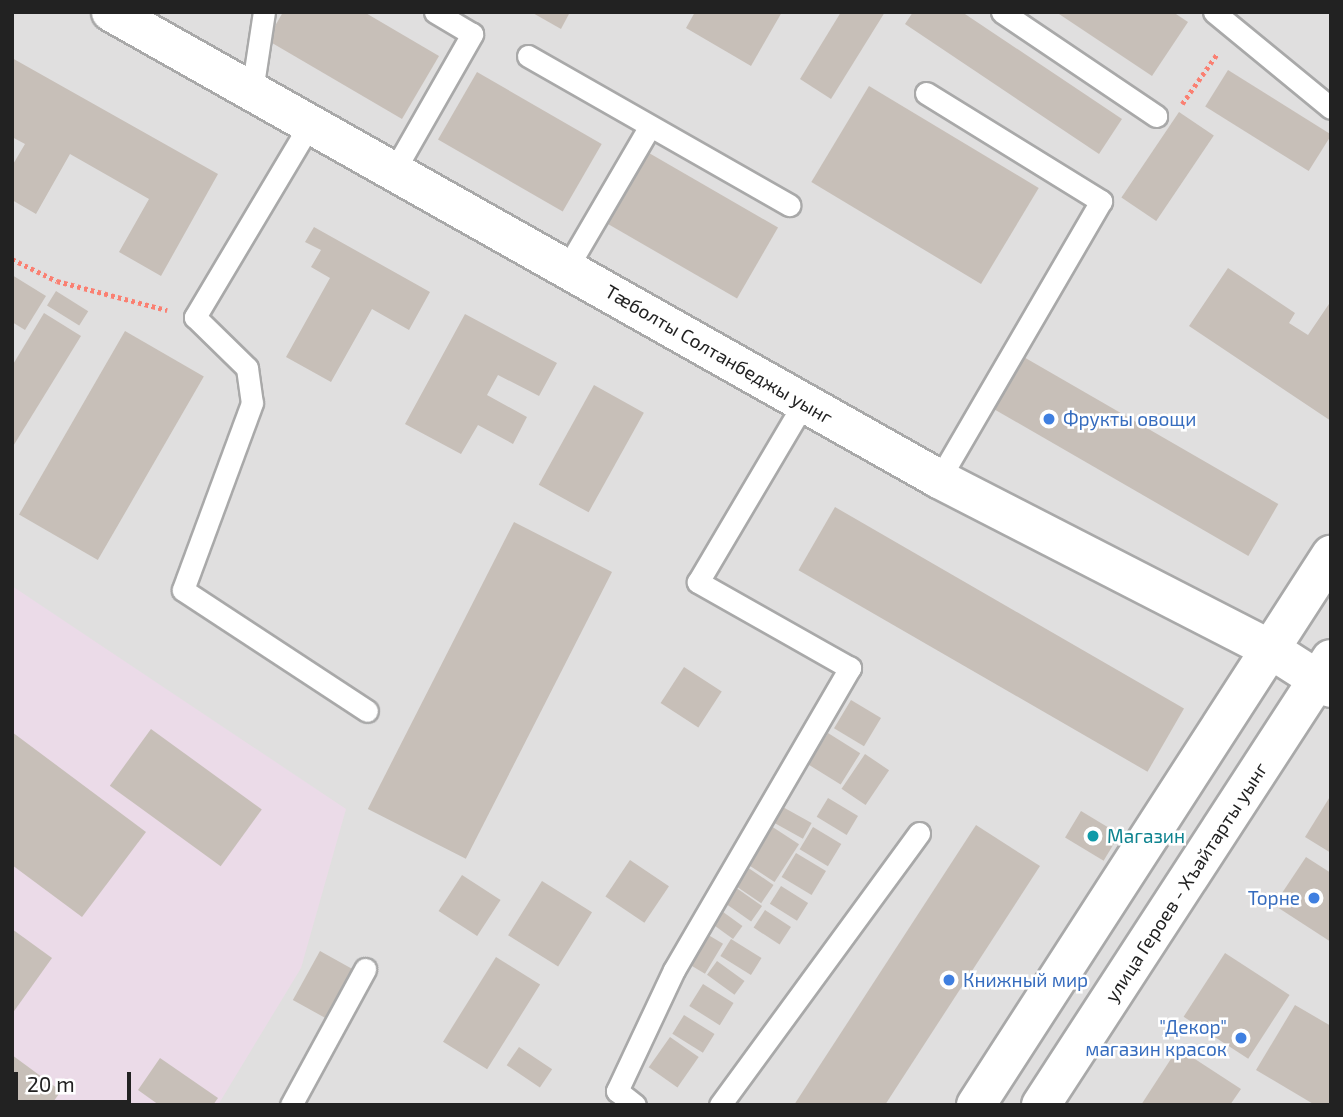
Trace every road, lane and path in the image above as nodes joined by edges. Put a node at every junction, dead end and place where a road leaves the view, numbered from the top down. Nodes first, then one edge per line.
1 (111, 12) edge
2 (264, 12) edge
3 (435, 12) edge
4 (1002, 12) edge
5 (1214, 12) edge
6 (1235, 27) junction
7 (528, 56) dead end
8 (252, 91) junction
9 (926, 93) dead end
10 (1331, 108) edge
11 (1156, 116) joint
12 (310, 124) junction
13 (650, 126) junction
14 (394, 171) junction
15 (789, 205) dead end
16 (12, 259) edge
17 (567, 268) junction
18 (195, 317) junction
19 (804, 403) junction
20 (939, 479) junction
21 (1331, 555) edge
22 (1270, 649) junction
23 (1326, 676) edge
24 (367, 711) dead end
25 (919, 833) dead end
26 (365, 969) dead end
27 (610, 1098) edge
28 (291, 1105) edge
29 (635, 1105) edge
30 (720, 1105) edge
31 (976, 1105) edge
32 (1041, 1105) edge

1 - 8 street, Тæболты Солтанбеджы уынг
2 - 8 lane
3 - 14 lane
4 - 11 lane
5 - 6 lane
6 - 10 lane
6 - 11 path
7 - 13 lane
8 - 12 street, Тæболты Солтанбеджы уынг
9 - 20 lane
12 - 14 street, Тæболты Солтанбеджы уынг
12 - 18 lane
13 - 15 lane
13 - 17 lane
14 - 17 street, Тæболты Солтанбеджы уынг
16 - 18 path
17 - 19 street, Тæболты Солтанбеджы уынг
18 - 24 lane
19 - 20 street, Тæболты Солтанбеджы уынг
19 - 27 lane
20 - 22 street, Тæболты Солтанбеджы уынг
21 - 22 street
22 - 23 street, Тæболты Солтанбеджы уынг
22 - 31 street
23 - 32 street, улица Героев - Хъайтарты уынг
25 - 30 lane
26 - 28 lane
27 - 29 lane

